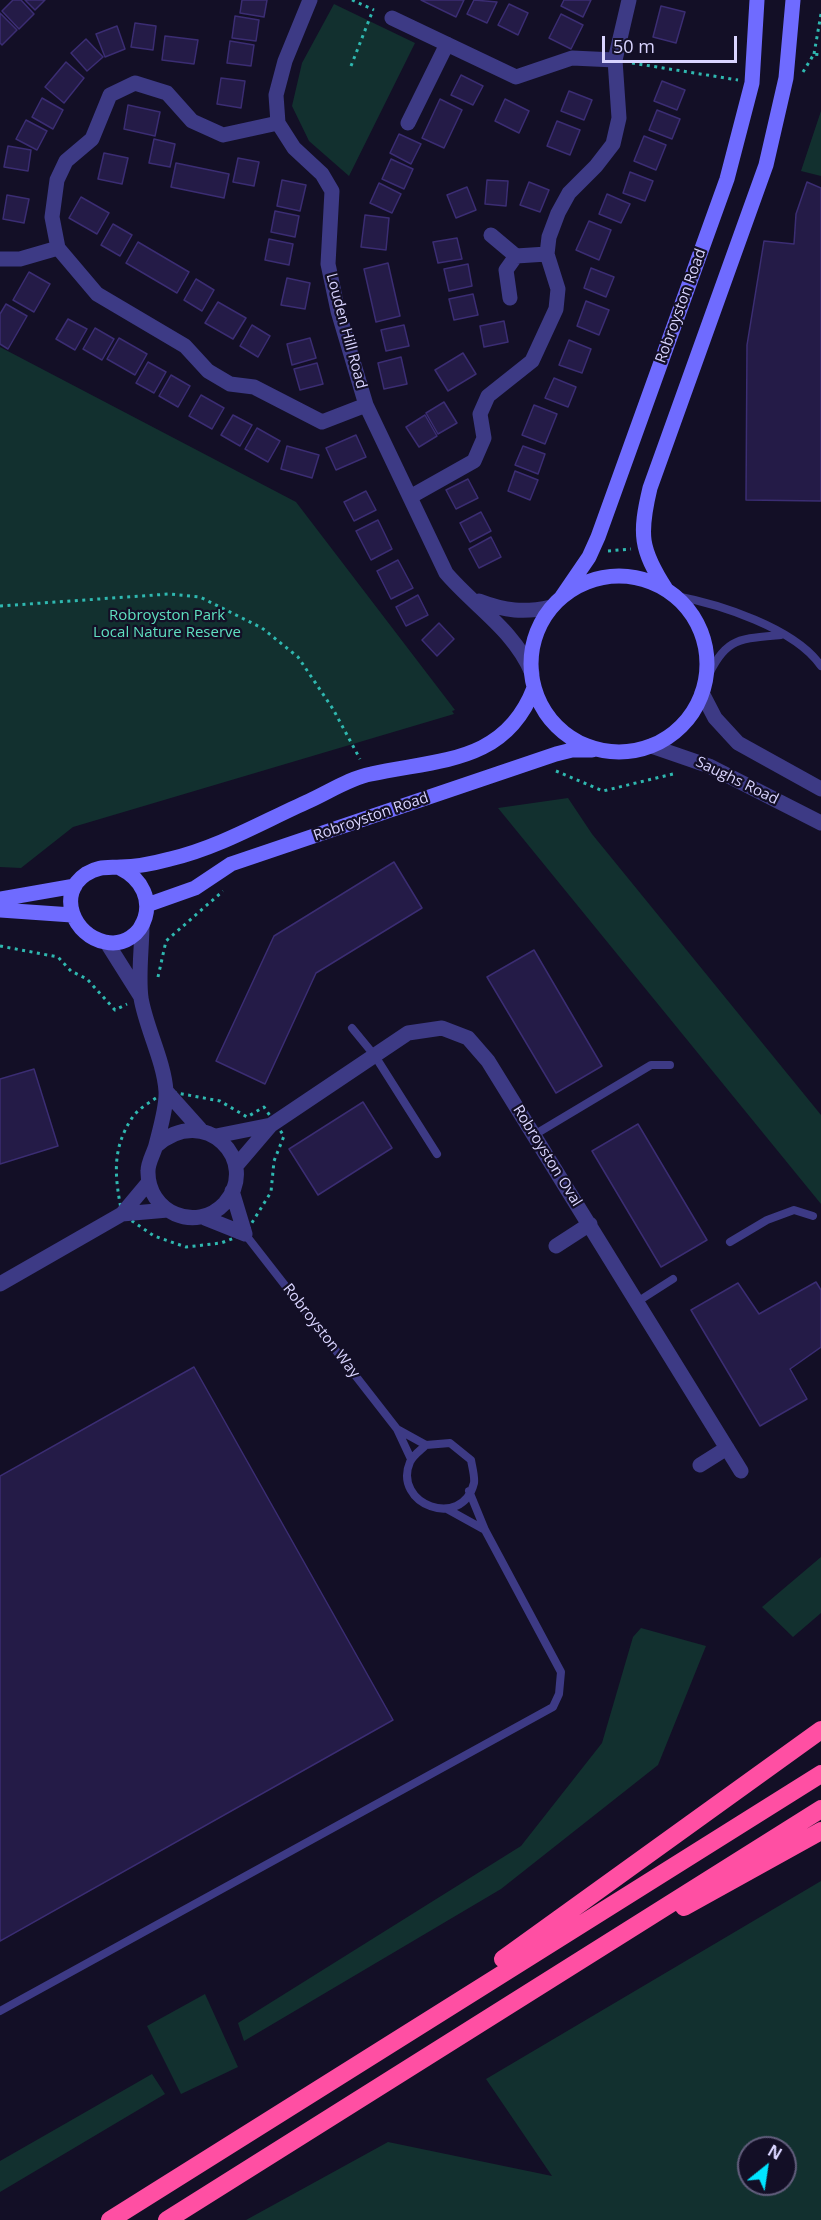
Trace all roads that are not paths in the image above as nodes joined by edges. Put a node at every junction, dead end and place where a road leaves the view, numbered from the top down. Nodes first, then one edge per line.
1 (310, 0) edge
2 (629, 0) edge
3 (757, 0) edge
4 (793, 0) edge
5 (392, 18) road end
6 (447, 44) junction
7 (615, 60) junction
8 (278, 123) junction
9 (408, 123) dead end
10 (491, 235) dead end
11 (58, 248) junction
12 (547, 254) junction
13 (516, 256) junction
14 (0, 259) edge
15 (510, 298) dead end
16 (366, 405) junction
17 (410, 497) junction
18 (671, 593) junction
19 (465, 595) junction
20 (556, 602) junction
21 (781, 634) junction
22 (821, 666) edge
23 (533, 680) junction
24 (704, 688) junction
25 (651, 746) junction
26 (601, 750) junction
27 (821, 789) edge
28 (821, 823) edge
29 (120, 868) junction
30 (75, 886) junction
31 (0, 899) edge
32 (147, 905) junction
33 (0, 910) edge
34 (72, 915) junction
35 (142, 924) junction
36 (106, 943) junction
37 (141, 997) junction
38 (352, 1028) dead end
39 (375, 1056) junction
40 (670, 1065) dead end
41 (166, 1091) junction
42 (272, 1124) junction
43 (200, 1129) junction
44 (534, 1135) junction
45 (216, 1136) junction
46 (156, 1146) junction
47 (437, 1154) dead end
48 (236, 1166) junction
49 (148, 1183) junction
50 (232, 1191) junction
51 (168, 1210) junction
52 (122, 1214) junction
53 (813, 1216) dead end
54 (205, 1218) junction
55 (590, 1224) junction
56 (245, 1234) junction
57 (729, 1242) dead end
58 (556, 1246) dead end
59 (673, 1279) dead end
60 (0, 1284) edge
61 (638, 1302) junction
62 (397, 1429) junction
63 (426, 1445) junction
64 (727, 1448) junction
65 (411, 1460) junction
66 (700, 1465) dead end
67 (741, 1472) dead end
68 (469, 1491) junction
69 (447, 1509) junction
70 (485, 1530) junction
71 (821, 1730) edge
72 (821, 1774) edge
73 (821, 1809) edge
74 (821, 1831) edge
75 (513, 2002) junction
76 (0, 2011) edge
77 (378, 2051) junction
78 (110, 2220) edge
79 (166, 2220) edge

1 - 8 street, Louden Hill Road
2 - 7 street
3 - 20 main road, Robroyston Road
4 - 18 main road
5 - 6 street
6 - 7 street
6 - 9 street
7 - 12 street
8 - 11 street
8 - 16 street, Louden Hill Road
10 - 13 street
11 - 14 street
11 - 16 street
12 - 13 street
12 - 17 street
13 - 15 street
16 - 17 street, Louden Hill Road
17 - 19 street, Louden Hill Road
18 - 20 main road
18 - 21 lane
18 - 24 main road
19 - 20 street, Louden Hill Road
19 - 23 street, Louden Hill Road
20 - 23 main road
21 - 22 lane
21 - 24 lane
23 - 26 main road
23 - 29 main road
24 - 25 main road
24 - 27 street, Saughs Road
25 - 26 main road
25 - 28 street, Saughs Road
26 - 32 main road, Robroyston Road
29 - 30 main road
29 - 32 main road
30 - 31 main road
30 - 34 main road
32 - 35 main road
33 - 34 main road
34 - 36 main road
35 - 36 main road
35 - 37 street
36 - 37 street
37 - 41 street
38 - 39 lane
39 - 42 street, Robroyston Oval
39 - 44 street, Robroyston Oval
39 - 47 lane
40 - 44 lane
41 - 43 street
41 - 46 street
42 - 45 street
42 - 48 street
43 - 45 street
43 - 46 street
44 - 55 street, Robroyston Oval
45 - 48 street
46 - 49 street
48 - 50 street
49 - 51 street
49 - 52 street
50 - 54 street
50 - 56 street
51 - 52 street
51 - 54 street
52 - 60 street
53 - 57 lane
54 - 56 street
55 - 58 street
55 - 61 street, Robroyston Oval
56 - 62 lane, Robroyston Way
59 - 61 lane
61 - 64 street, Robroyston Oval
62 - 63 lane, Robroyston Way
62 - 65 lane, Robroyston Way
63 - 65 lane
63 - 68 lane, Robroyston Way
64 - 66 street
64 - 67 street, Robroyston Oval
65 - 69 lane, Robroyston Way
68 - 69 lane
68 - 70 lane
69 - 70 lane
70 - 76 lane
71 - 77 highway
72 - 77 highway
73 - 75 highway
74 - 75 highway
75 - 79 highway
77 - 78 highway

